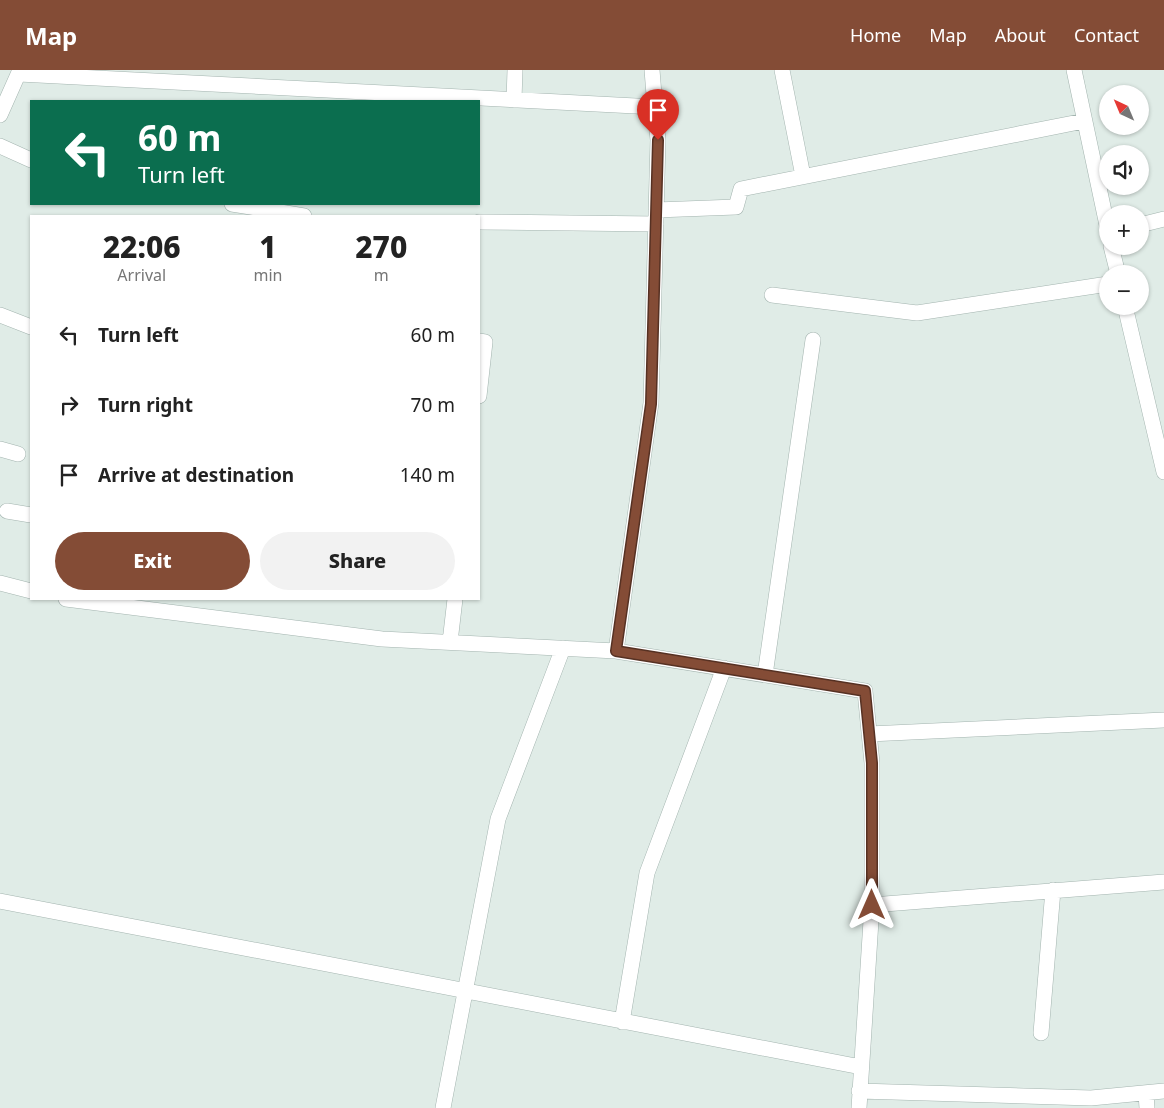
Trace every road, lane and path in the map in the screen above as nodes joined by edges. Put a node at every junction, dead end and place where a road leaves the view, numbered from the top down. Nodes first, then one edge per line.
1 (515, 70) edge
2 (652, 70) edge
3 (782, 70) edge
4 (1074, 70) edge
5 (20, 72) edge
6 (514, 100) junction
7 (655, 107) junction
8 (0, 115) edge
9 (1084, 121) junction
10 (0, 146) edge
11 (30, 160) edge
12 (803, 176) junction
13 (238, 205) edge
14 (1102, 205) edge
15 (298, 215) edge
16 (656, 217) junction
17 (1164, 219) edge
18 (480, 222) edge
19 (1149, 223) edge
20 (1099, 285) edge
21 (772, 295) dead end
22 (0, 315) edge
23 (1127, 315) edge
24 (30, 327) edge
25 (813, 340) dead end
26 (480, 341) edge
27 (480, 387) edge
28 (0, 448) edge
29 (18, 454) dead end
30 (1164, 472) edge
31 (7, 511) dead end
32 (30, 515) edge
33 (0, 583) edge
34 (30, 591) edge
35 (74, 600) edge
36 (455, 600) edge
37 (450, 642) junction
38 (563, 648) junction
39 (616, 651) junction
40 (724, 668) junction
41 (765, 675) junction
42 (1164, 720) edge
43 (869, 734) junction
44 (1164, 882) edge
45 (1053, 890) junction
46 (0, 900) edge
47 (872, 905) junction
48 (465, 992) junction
49 (622, 1022) junction
50 (1041, 1033) dead end
51 (861, 1068) junction
52 (859, 1091) junction
53 (1164, 1091) edge
54 (1146, 1100) edge
55 (443, 1108) edge
56 (859, 1108) edge

1 - 6 street
2 - 7 street
3 - 12 street
4 - 9 street
5 - 6 street
5 - 8 street
6 - 7 street
7 - 16 street
9 - 12 street
9 - 14 street
10 - 11 street
12 - 16 street
13 - 15 street
16 - 18 street
16 - 39 street
17 - 19 street
20 - 21 street
22 - 24 street
23 - 30 street
25 - 41 street
26 - 27 street
28 - 29 street
31 - 32 street
33 - 34 street
35 - 37 street
36 - 37 street
37 - 38 street
38 - 39 street
38 - 48 street
39 - 40 street
40 - 41 street
40 - 49 street
41 - 43 street
42 - 43 street
43 - 47 street
44 - 45 street
45 - 47 street
45 - 50 street
46 - 48 street
47 - 51 street
48 - 49 street
48 - 55 street
49 - 51 street
51 - 52 street
52 - 54 street
52 - 56 street
53 - 54 street

